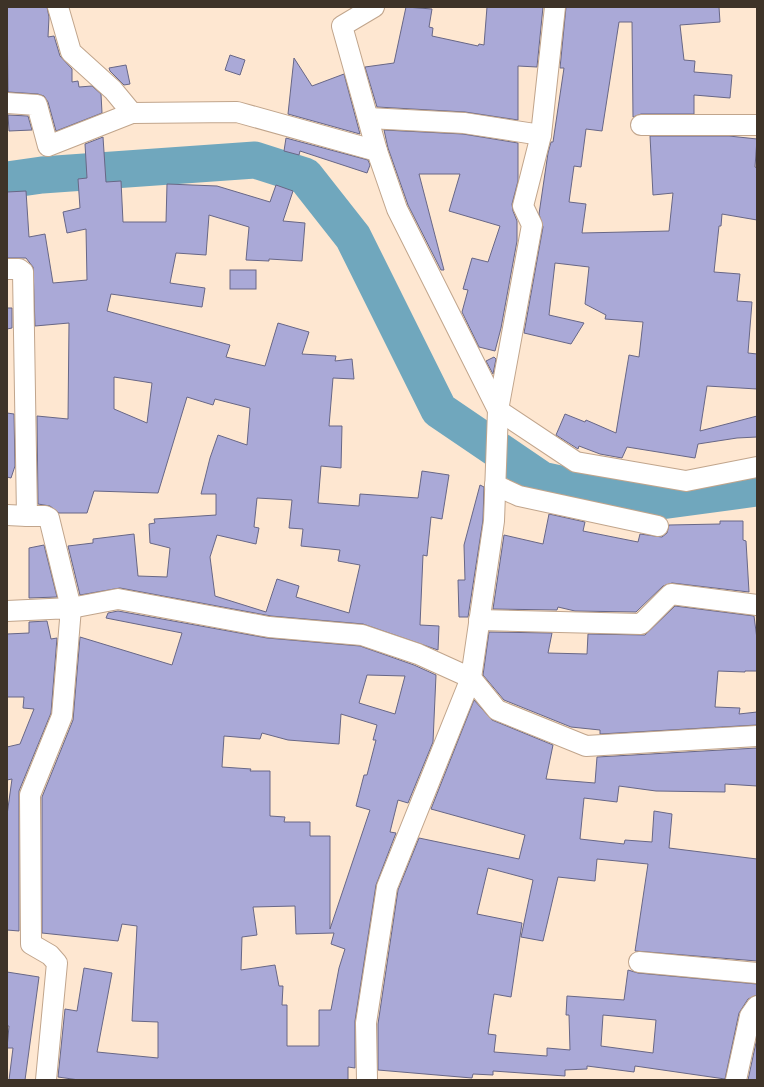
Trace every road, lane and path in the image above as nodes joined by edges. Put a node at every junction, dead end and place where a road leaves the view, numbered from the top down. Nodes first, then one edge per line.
1 (58, 7) edge
2 (374, 7) edge
3 (555, 7) edge
4 (7, 103) edge
5 (132, 113) junction
6 (368, 118) junction
7 (641, 125) dead end
8 (757, 125) edge
9 (541, 135) junction
10 (377, 151) junction
11 (7, 269) edge
12 (498, 410) junction
13 (757, 467) edge
14 (495, 485) junction
15 (7, 514) edge
16 (27, 516) junction
17 (658, 526) dead end
18 (757, 605) edge
19 (71, 608) junction
20 (7, 612) edge
21 (479, 620) junction
22 (471, 678) junction
23 (757, 736) edge
24 (639, 962) dead end
25 (757, 973) edge
26 (757, 1006) edge
27 (46, 1080) edge
28 (367, 1080) edge
29 (736, 1080) edge

1 - 5 street
2 - 6 street
3 - 9 street
4 - 5 street
5 - 10 street
6 - 9 street
6 - 10 street
7 - 8 street
9 - 12 street
10 - 12 street
11 - 16 street
12 - 13 street
12 - 14 street
14 - 17 street
14 - 21 street
15 - 16 street
16 - 19 street
18 - 21 street
19 - 20 street
19 - 22 street
19 - 27 street
21 - 22 street
22 - 23 street
22 - 28 street
24 - 25 street
26 - 29 street

